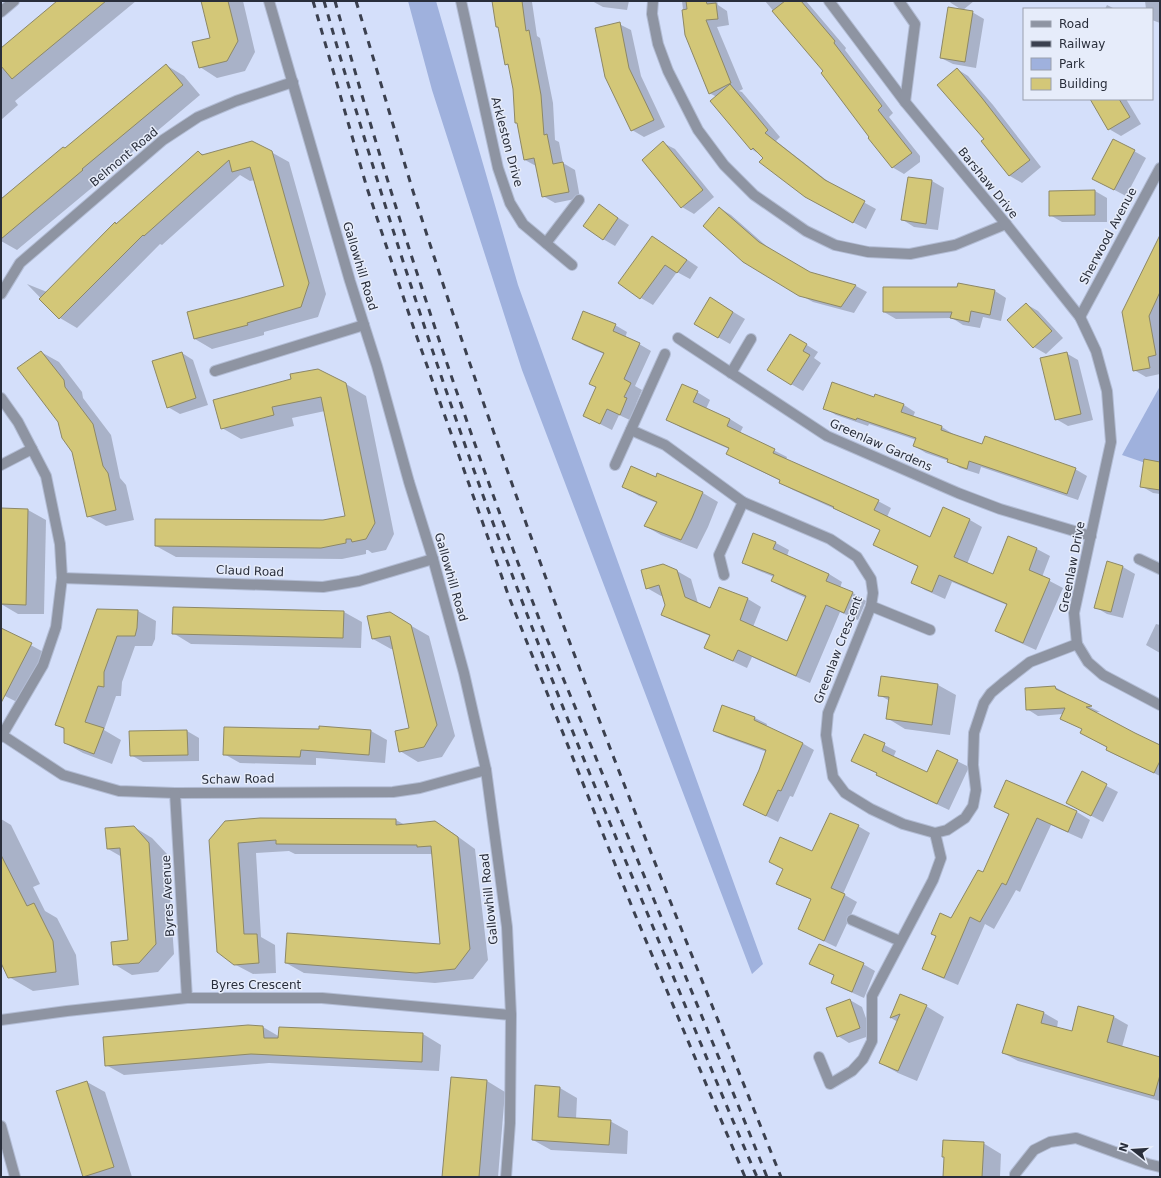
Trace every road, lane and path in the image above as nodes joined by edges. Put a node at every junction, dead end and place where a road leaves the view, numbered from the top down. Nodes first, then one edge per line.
1 (14, 1) edge
2 (269, 1) edge
3 (460, 1) edge
4 (652, 1) edge
5 (829, 1) edge
6 (898, 1) edge
7 (1, 12) edge
8 (293, 82) junction
9 (905, 102) junction
10 (1160, 168) edge
11 (579, 200) dead end
12 (1006, 224) junction
13 (546, 243) junction
14 (572, 265) dead end
15 (1, 294) edge
16 (1080, 318) junction
17 (364, 325) junction
18 (678, 338) dead end
19 (751, 339) dead end
20 (665, 354) dead end
21 (215, 371) dead end
22 (731, 373) junction
23 (1107, 391) joint
24 (1, 398) edge
25 (631, 430) junction
26 (32, 449) junction
27 (1, 465) edge
28 (615, 465) dead end
29 (742, 502) junction
30 (1091, 536) junction
31 (433, 559) junction
32 (1139, 559) dead end
33 (1160, 569) edge
34 (724, 575) dead end
35 (62, 578) junction
36 (871, 606) junction
37 (930, 630) dead end
38 (1077, 644) junction
39 (1160, 705) edge
40 (2, 736) edge
41 (486, 770) junction
42 (175, 793) junction
43 (935, 833) junction
44 (852, 920) dead end
45 (900, 941) junction
46 (187, 998) junction
47 (511, 1015) junction
48 (1, 1020) edge
49 (819, 1057) dead end
50 (1, 1126) edge
51 (1160, 1167) edge
52 (15, 1177) edge
53 (506, 1177) edge
54 (1015, 1177) edge

1 - 7 street
2 - 8 street, Gallowhill Road
3 - 13 street, Arkleston Drive
4 - 12 street
5 - 9 street, Barshaw Drive
6 - 9 street
8 - 15 street, Belmont Road
8 - 17 street, Gallowhill Road
9 - 12 street, Barshaw Drive
10 - 16 street, Sherwood Avenue
11 - 13 street
12 - 16 street, Barshaw Drive
13 - 14 street, Arkleston Drive
16 - 23 street, Barshaw Drive
17 - 21 street
17 - 31 street, Gallowhill Road
18 - 22 street, Greenlaw Gardens
19 - 22 street
20 - 25 street
22 - 30 street, Greenlaw Gardens
23 - 30 street, Greenlaw Drive
24 - 26 street
25 - 28 street
25 - 29 street, Greenlaw Crescent
26 - 27 street
26 - 35 street
29 - 34 street
29 - 36 street, Greenlaw Crescent
30 - 38 street, Greenlaw Drive
31 - 35 street, Claud Road
31 - 41 street, Gallowhill Road
32 - 33 street
35 - 40 street
36 - 37 street
36 - 43 street, Greenlaw Crescent
38 - 39 street, Greenlaw Drive
38 - 43 street
40 - 42 street, Schaw Road
41 - 42 street, Schaw Road
41 - 47 street, Gallowhill Road
42 - 46 street, Byres Avenue
43 - 45 street
44 - 45 street
45 - 49 street
46 - 47 street, Byres Crescent
46 - 48 street, Byres Crescent
47 - 53 street, Gallowhill Road
50 - 52 street
51 - 54 street

